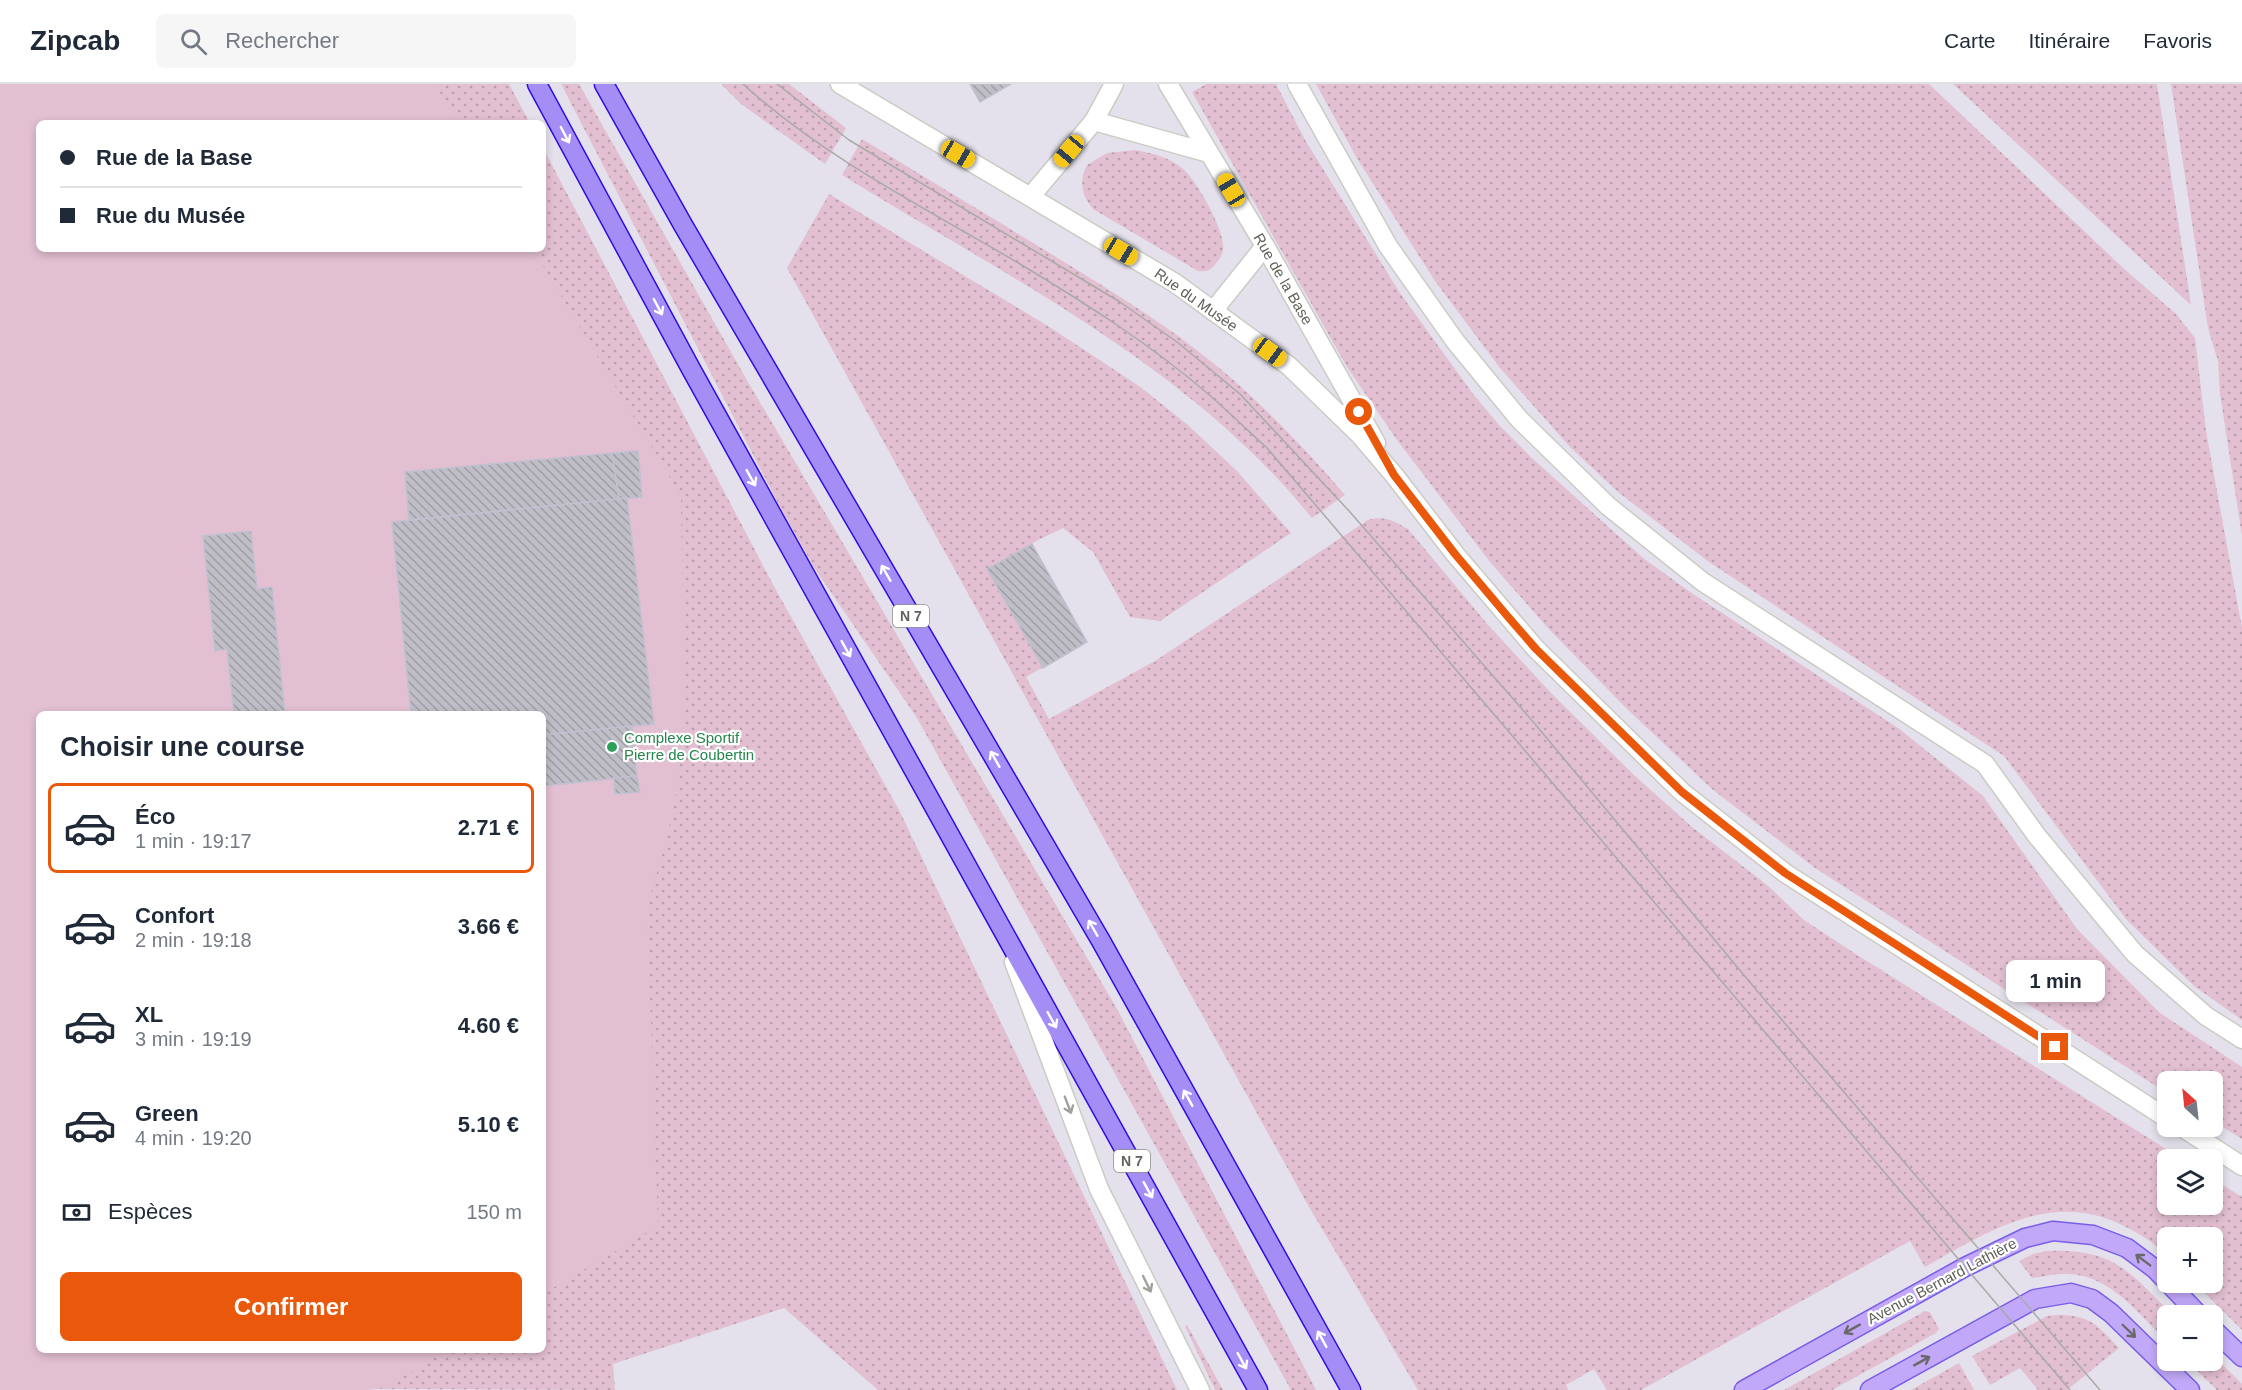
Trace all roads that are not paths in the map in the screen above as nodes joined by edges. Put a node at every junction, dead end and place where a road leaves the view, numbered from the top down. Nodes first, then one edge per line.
1 (537, 84) edge
2 (604, 84) edge
3 (840, 84) edge
4 (1114, 84) edge
5 (1168, 84) edge
6 (1297, 84) edge
7 (1094, 121) junction
8 (1209, 153) junction
9 (1031, 196) junction
10 (1265, 246) junction
11 (1213, 311) junction
12 (1394, 475) junction
13 (1003, 933) junction
14 (2242, 1039) edge
15 (2157, 1112) edge
16 (2197, 1137) edge
17 (2242, 1166) edge
18 (2189, 1305) edge
19 (2223, 1339) edge
20 (2242, 1357) edge
21 (1200, 1390) edge
22 (1258, 1390) edge
23 (1351, 1390) edge
24 (1744, 1390) edge
25 (1870, 1390) edge
26 (2190, 1390) edge

1 -> 13 highway, N 7
23 -> 2 highway, N 7
3 - 9 street, Rue du Musée
4 - 7 street
5 - 8 street, Rue de la Base
6 - 14 street
7 - 8 street
7 - 9 street
8 - 10 street, Rue de la Base
9 - 11 street, Rue du Musée
10 - 11 street
10 - 12 street, Rue de la Base
11 - 12 street, Rue du Musée
12 - 15 street, Rue du Musée
13 -> 21 street
13 -> 22 highway, N 7
16 - 17 street
18 -> 24 main road, Avenue Bernard Lathière
19 - 20 main road
25 -> 26 main road

